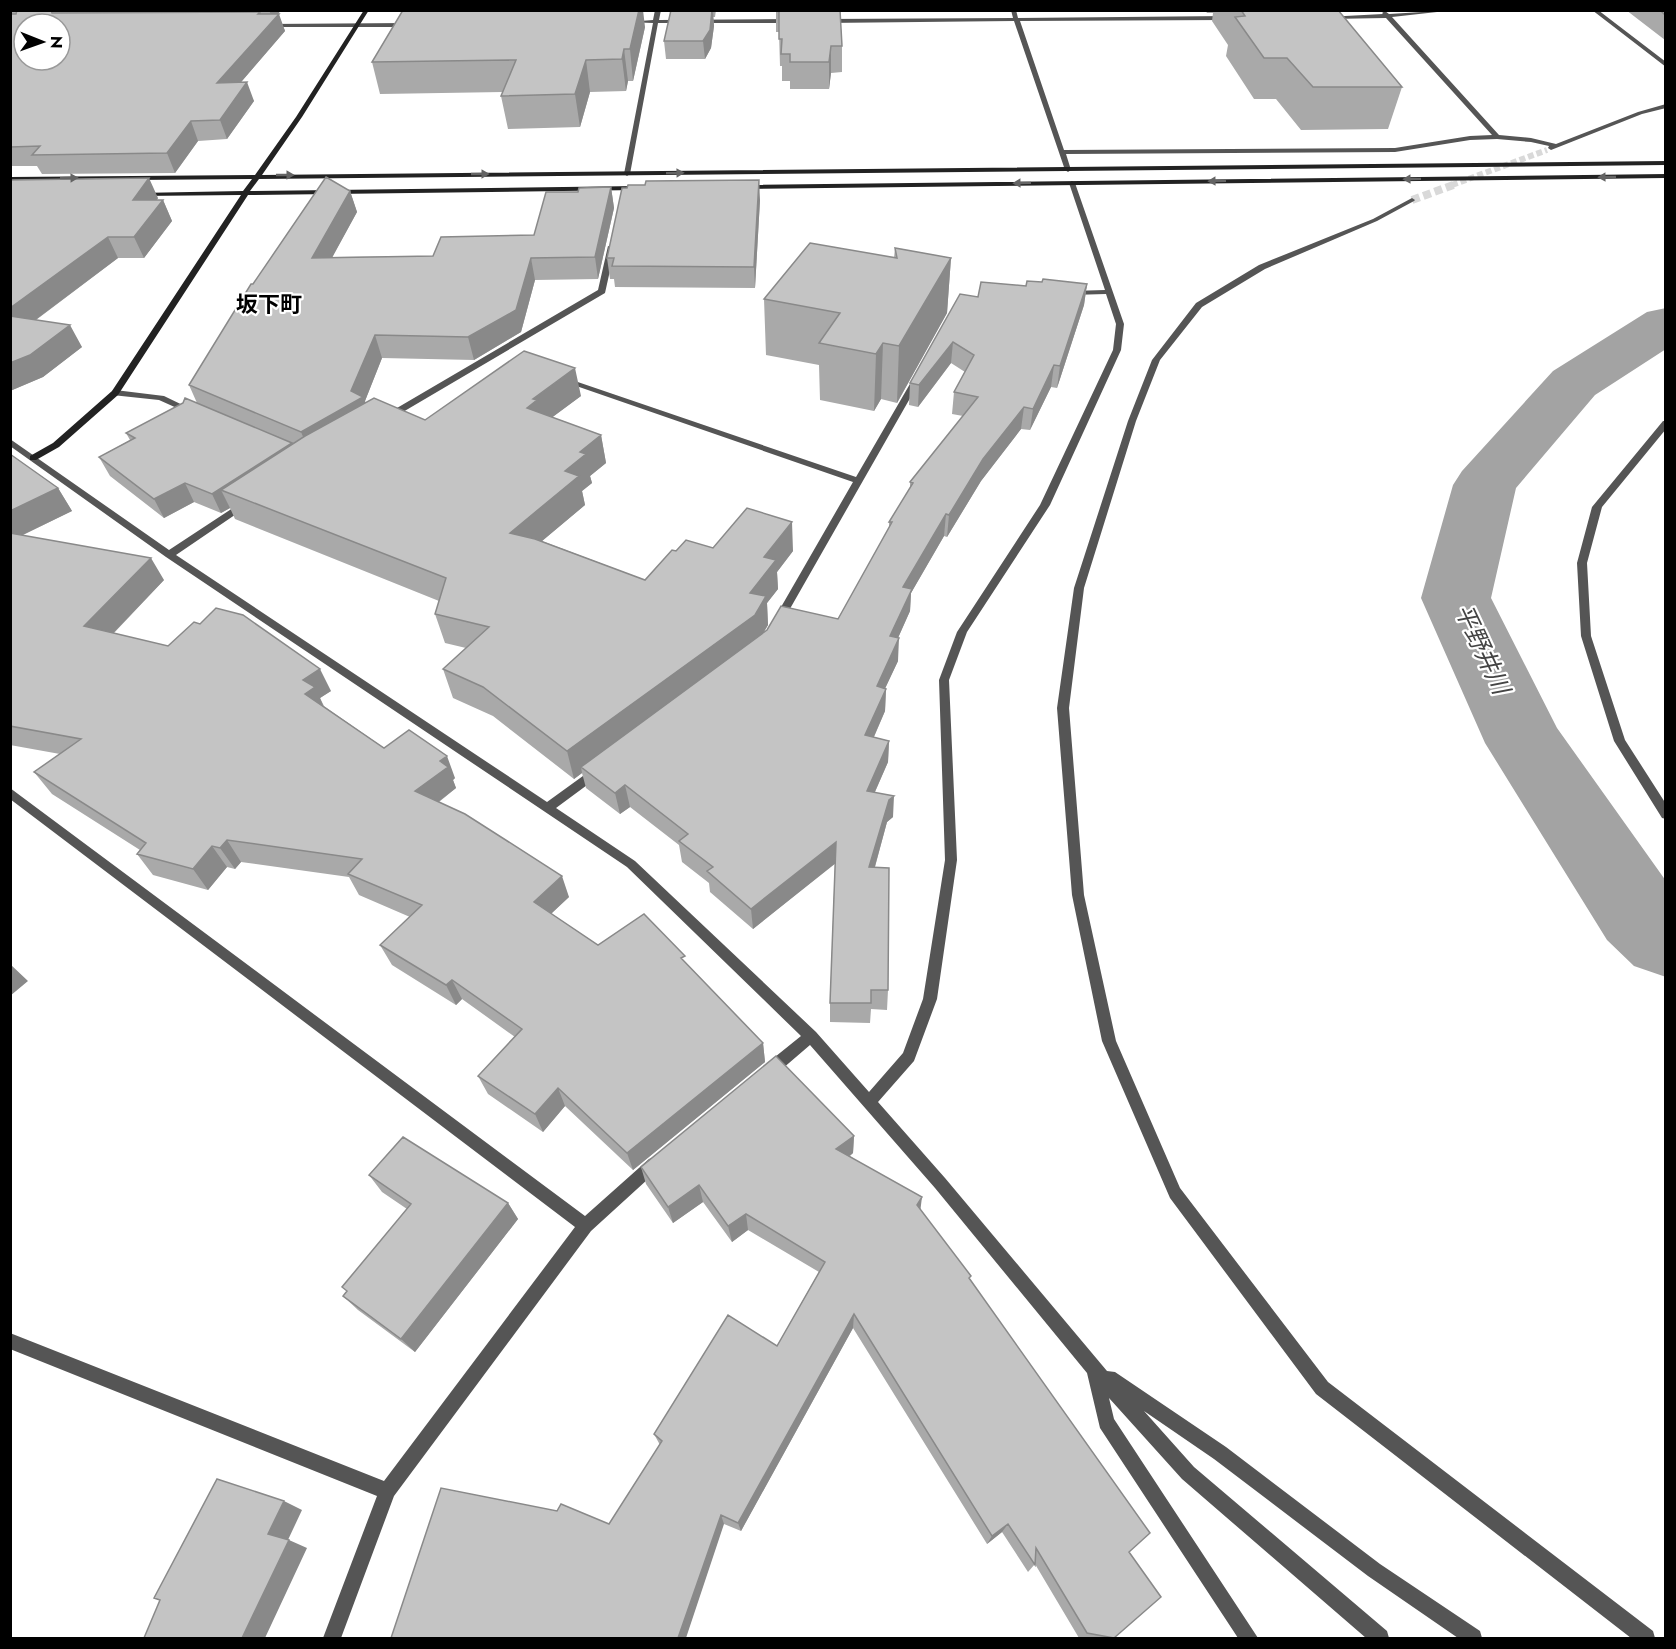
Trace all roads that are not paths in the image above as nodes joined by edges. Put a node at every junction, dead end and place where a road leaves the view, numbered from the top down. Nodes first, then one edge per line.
1 (367, 10) edge
2 (657, 10) edge
3 (1013, 10) edge
4 (1453, 10) edge
5 (1594, 10) edge
6 (1386, 13) edge
7 (1327, 17) edge
8 (1231, 18) dead end
9 (1016, 20) junction
10 (795, 21) edge
11 (818, 21) edge
12 (655, 22) junction
13 (619, 23) edge
14 (357, 25) junction
15 (417, 25) edge
16 (262, 26) edge
17 (1665, 65) edge
18 (1665, 106) edge
19 (1497, 137) junction
20 (1556, 146) junction
21 (1547, 150) tunnel mouth
22 (1062, 152) junction
23 (1665, 163) edge
24 (1068, 170) junction
25 (627, 174) junction
26 (258, 175) junction
27 (1665, 176) edge
28 (10, 179) edge
29 (1072, 183) junction
30 (730, 187) edge
31 (624, 188) junction
32 (648, 188) edge
33 (246, 192) junction
34 (128, 194) edge
35 (621, 197) edge
36 (1412, 200) tunnel mouth
37 (612, 238) edge
38 (1109, 292) junction
39 (1065, 293) edge
40 (494, 356) junction
41 (505, 360) dead end
42 (923, 368) edge
43 (549, 375) edge
44 (115, 393) junction
45 (204, 416) edge
46 (382, 420) edge
47 (1665, 423) edge
48 (10, 442) edge
49 (33, 458) junction
50 (860, 481) junction
51 (255, 498) edge
52 (169, 555) junction
53 (774, 628) edge
54 (604, 766) edge
55 (10, 792) edge
56 (548, 808) junction
57 (1665, 814) edge
58 (811, 1036) junction
59 (757, 1080) edge
60 (869, 1102) junction
61 (666, 1153) edge
62 (586, 1226) junction
63 (10, 1341) edge
64 (1094, 1368) junction
65 (387, 1491) junction
66 (332, 1638) edge
67 (1249, 1638) edge
68 (1380, 1638) edge
69 (1473, 1638) edge
70 (1646, 1638) edge

1 - 14 main road
2 - 12 street
3 - 9 street
4 - 6 street
5 - 17 street
6 - 7 street
6 - 19 street
8 - 9 street
9 - 11 street
9 - 22 street
10 - 12 street
12 - 13 street
12 - 25 street
14 - 15 street
14 - 16 street
14 - 26 main road
18 - 20 street
19 - 20 street
19 - 22 street
20 - 21 street
22 - 24 street
23 - 24 main road
25 -> 24 main road
26 -> 25 main road
28 -> 26 main road
26 - 33 main road
27 -> 29 main road
29 -> 30 main road
29 - 38 street
31 - 32 main road
31 - 33 main road
31 - 35 street
33 - 34 main road
33 - 44 main road
36 - 70 street
37 - 40 street
38 - 39 street
38 - 60 street
40 - 41 street
40 - 46 street
42 - 50 street
43 - 50 street
44 - 45 street
44 - 49 main road
47 - 57 street
48 - 49 street
49 - 52 street
50 - 53 street
51 - 52 street
52 - 56 street
54 - 56 street
55 - 62 street
56 - 58 street
58 - 59 street
58 - 60 street
60 - 64 street
61 - 62 street
62 - 65 street
63 - 65 street
64 - 67 street
64 - 68 street
64 - 69 street
65 - 66 street

